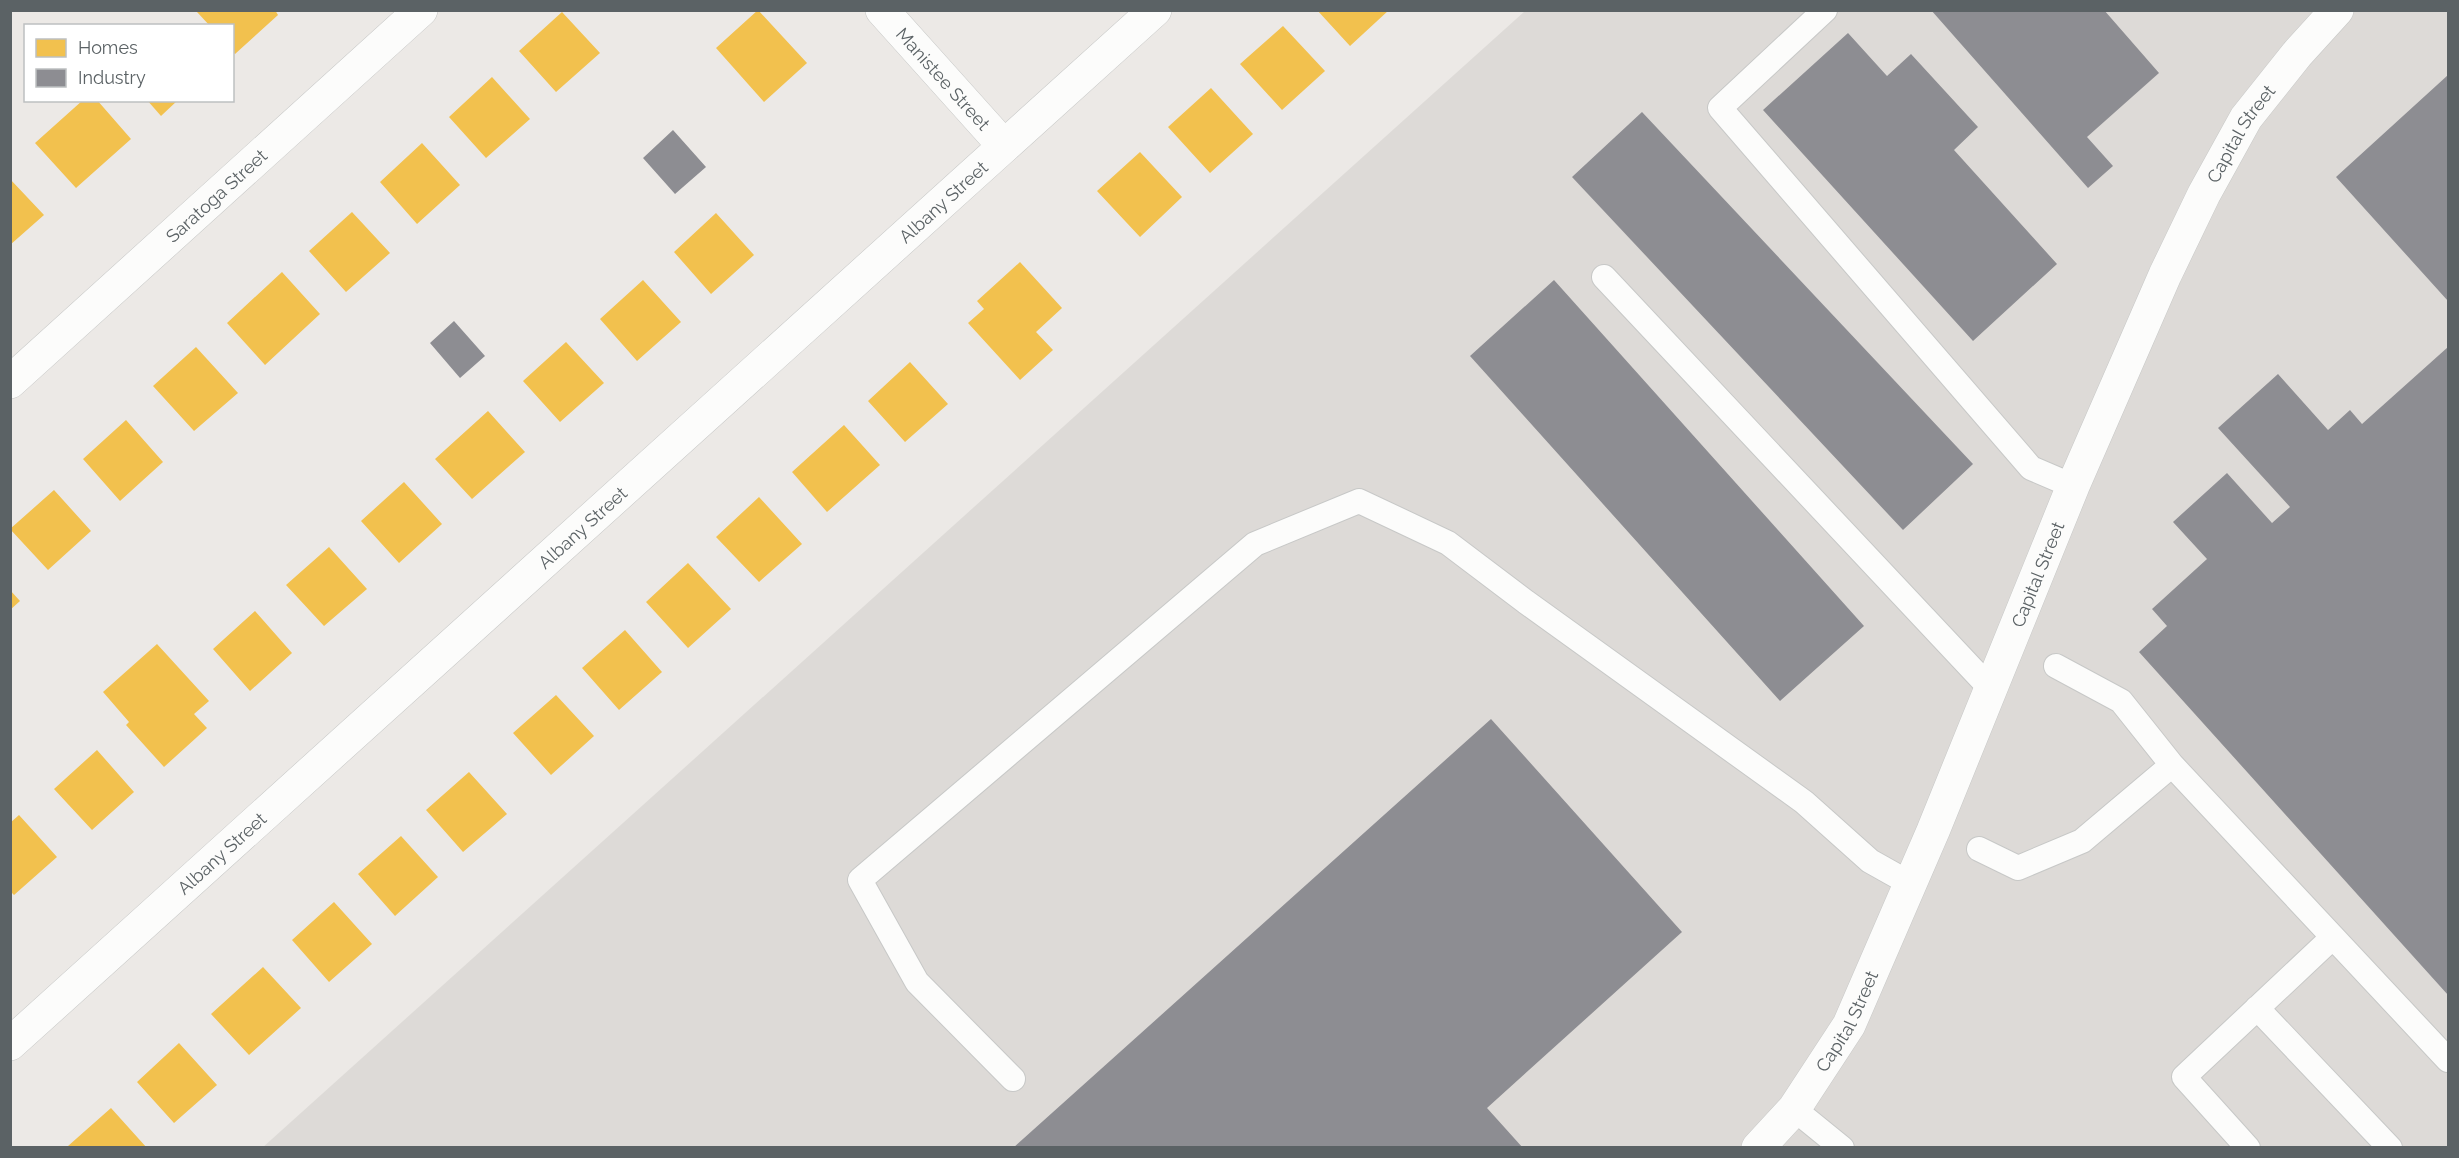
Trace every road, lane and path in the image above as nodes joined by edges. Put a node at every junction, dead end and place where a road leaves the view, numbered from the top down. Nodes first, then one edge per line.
1 (421, 10) edge
2 (882, 10) edge
3 (1155, 10) edge
4 (1825, 10) edge
5 (2337, 10) edge
6 (1004, 146) junction
7 (1604, 277) dead end
8 (10, 382) edge
9 (2073, 486) junction
10 (2056, 666) dead end
11 (1990, 688) junction
12 (2172, 765) junction
13 (1979, 849) dead end
14 (1911, 884) junction
15 (2333, 936) junction
16 (2257, 1008) junction
17 (10, 1044) edge
18 (2448, 1060) edge
19 (1013, 1079) dead end
20 (1794, 1108) junction
21 (1758, 1148) edge
22 (1842, 1148) edge
23 (2248, 1148) edge
24 (2390, 1148) edge

1 - 8 street, Saratoga Street
2 - 6 street, Manistee Street
3 - 6 street, Albany Street
4 - 9 lane
5 - 9 street, Capital Street
6 - 17 street, Albany Street
7 - 11 lane
9 - 11 street, Capital Street
10 - 12 lane
11 - 14 street, Capital Street
12 - 13 lane
12 - 15 lane
14 - 19 lane
14 - 20 street, Capital Street
15 - 16 lane
15 - 18 lane
16 - 23 lane
16 - 24 lane
20 - 21 street, Capital Street
20 - 22 lane

